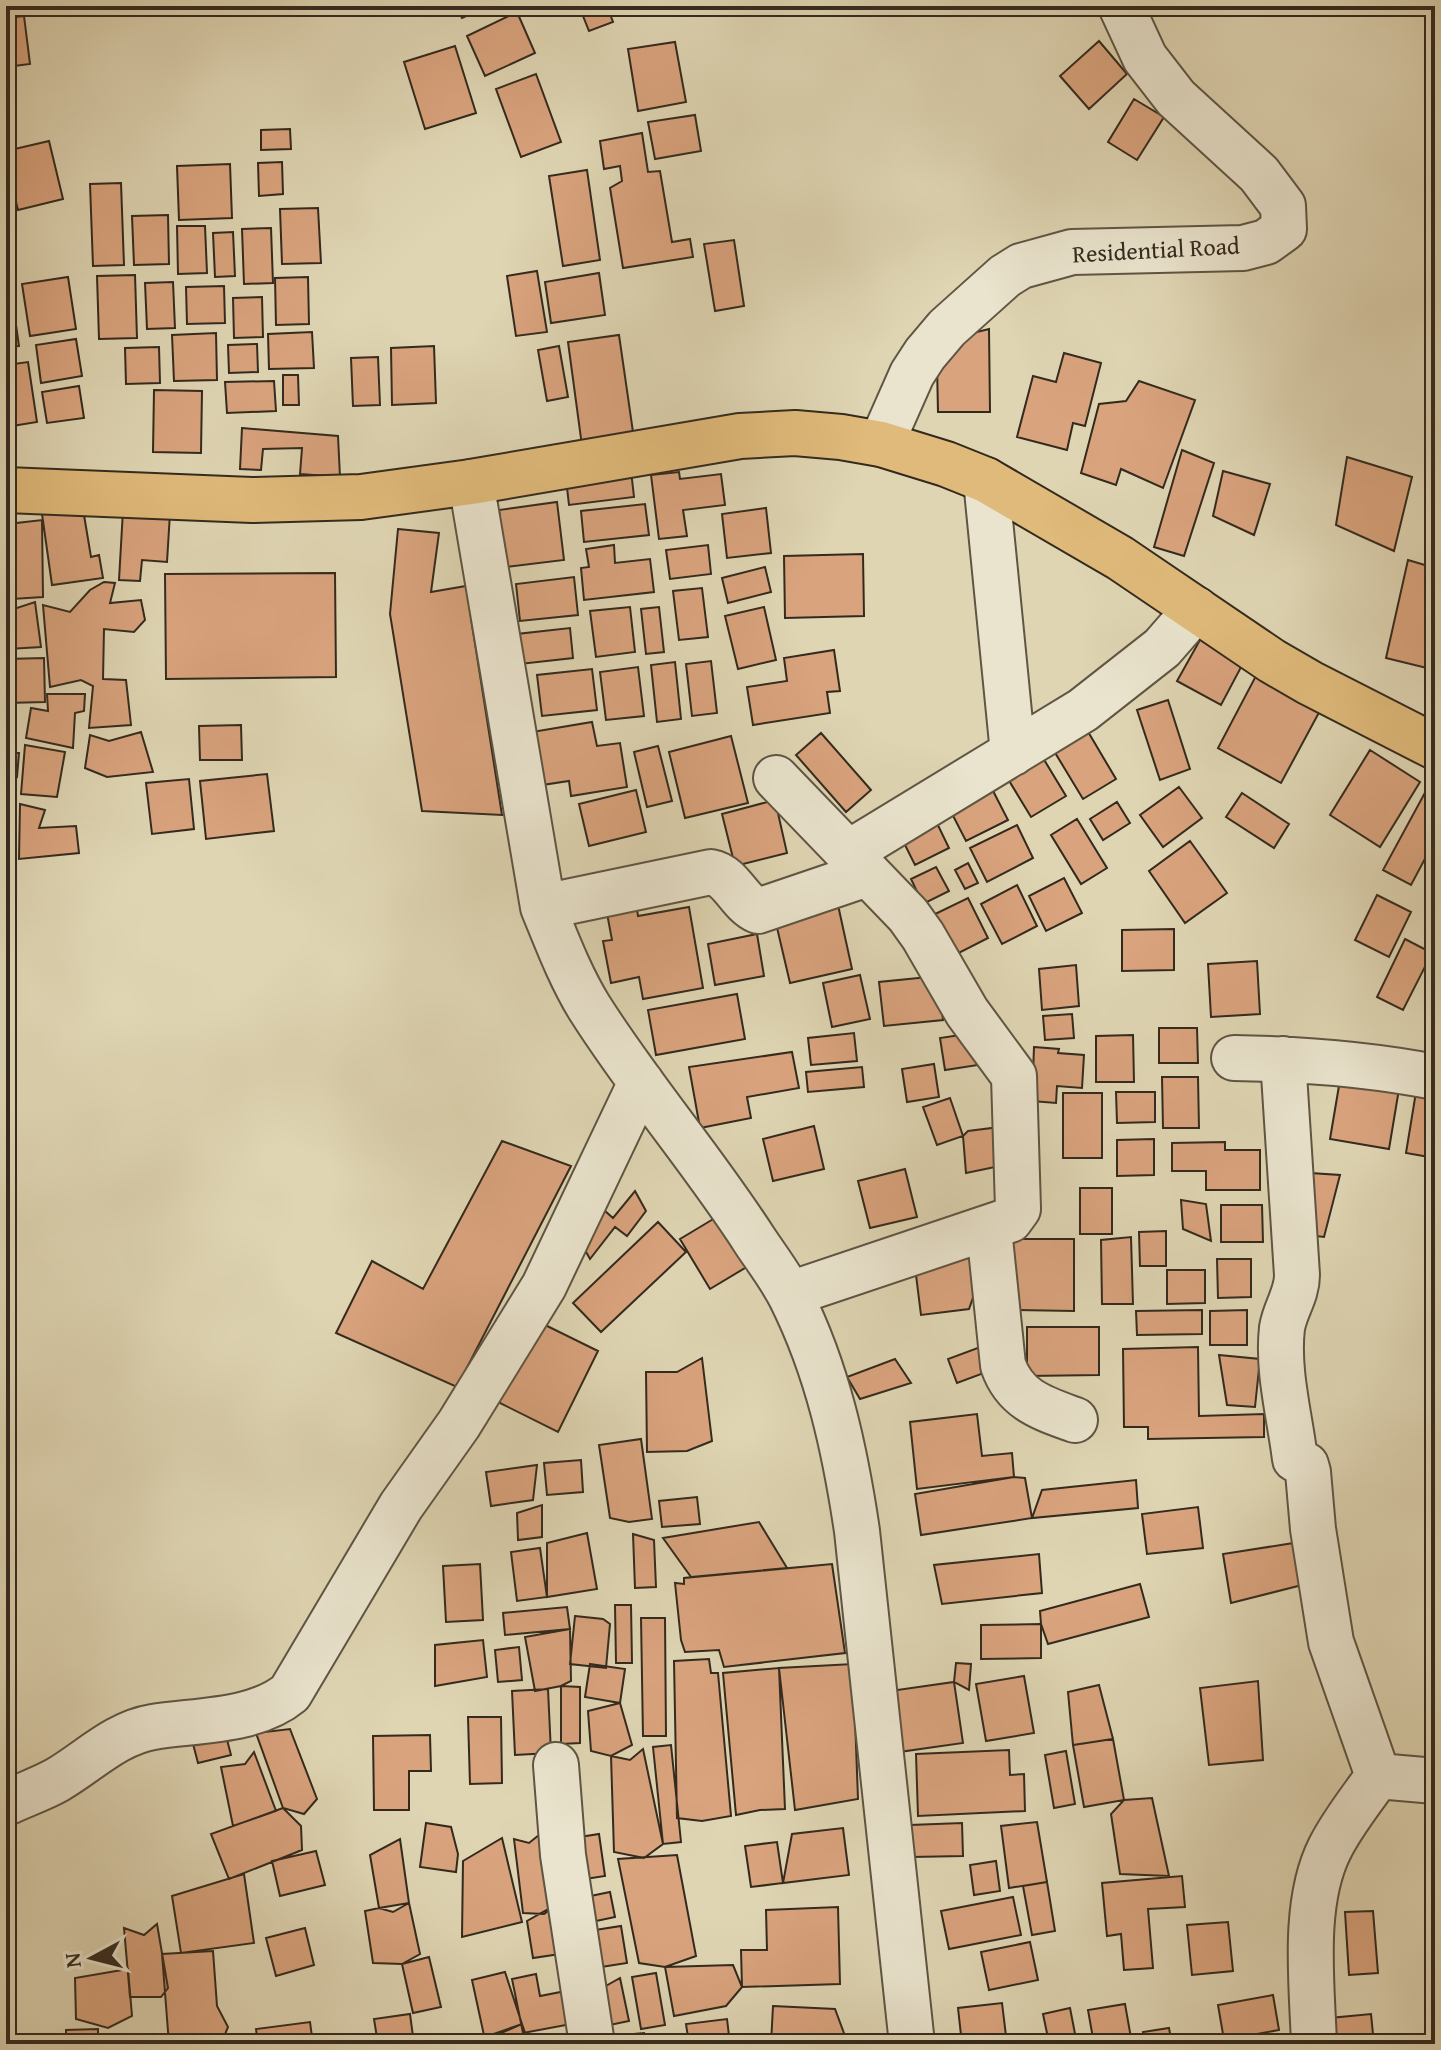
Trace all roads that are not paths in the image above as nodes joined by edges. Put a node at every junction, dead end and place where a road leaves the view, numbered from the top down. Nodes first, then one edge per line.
1 (1121, 6) edge
2 (881, 444) junction
3 (986, 480) junction
4 (471, 482) junction
5 (6, 490) edge
6 (1196, 609) junction
7 (1435, 747) edge
8 (1013, 753) junction
9 (776, 778) dead end
10 (858, 863) junction
11 (543, 907) junction
12 (1234, 1058) dead end
13 (1283, 1059) junction
14 (1431, 1068) edge
15 (641, 1082) junction
16 (989, 1229) junction
17 (790, 1294) junction
18 (1075, 1420) dead end
19 (556, 1765) dead end
20 (1378, 1776) junction
21 (1435, 1781) edge
22 (6, 1803) edge
23 (592, 2044) edge
24 (912, 2044) edge
25 (1314, 2044) edge

1 - 2 street, Residential Road
2 - 3 main road
2 - 4 main road
3 - 6 main road
3 - 8 street
4 - 5 main road
4 - 11 street
6 - 7 main road
6 - 8 street
8 - 10 street
9 - 10 street
10 - 11 street
10 - 16 street
11 - 15 street
12 - 13 street
13 - 14 street
13 - 20 street
15 - 17 street
15 - 22 street
16 - 17 street
16 - 18 street
17 - 24 street
19 - 23 street
20 - 21 street
20 - 25 street

